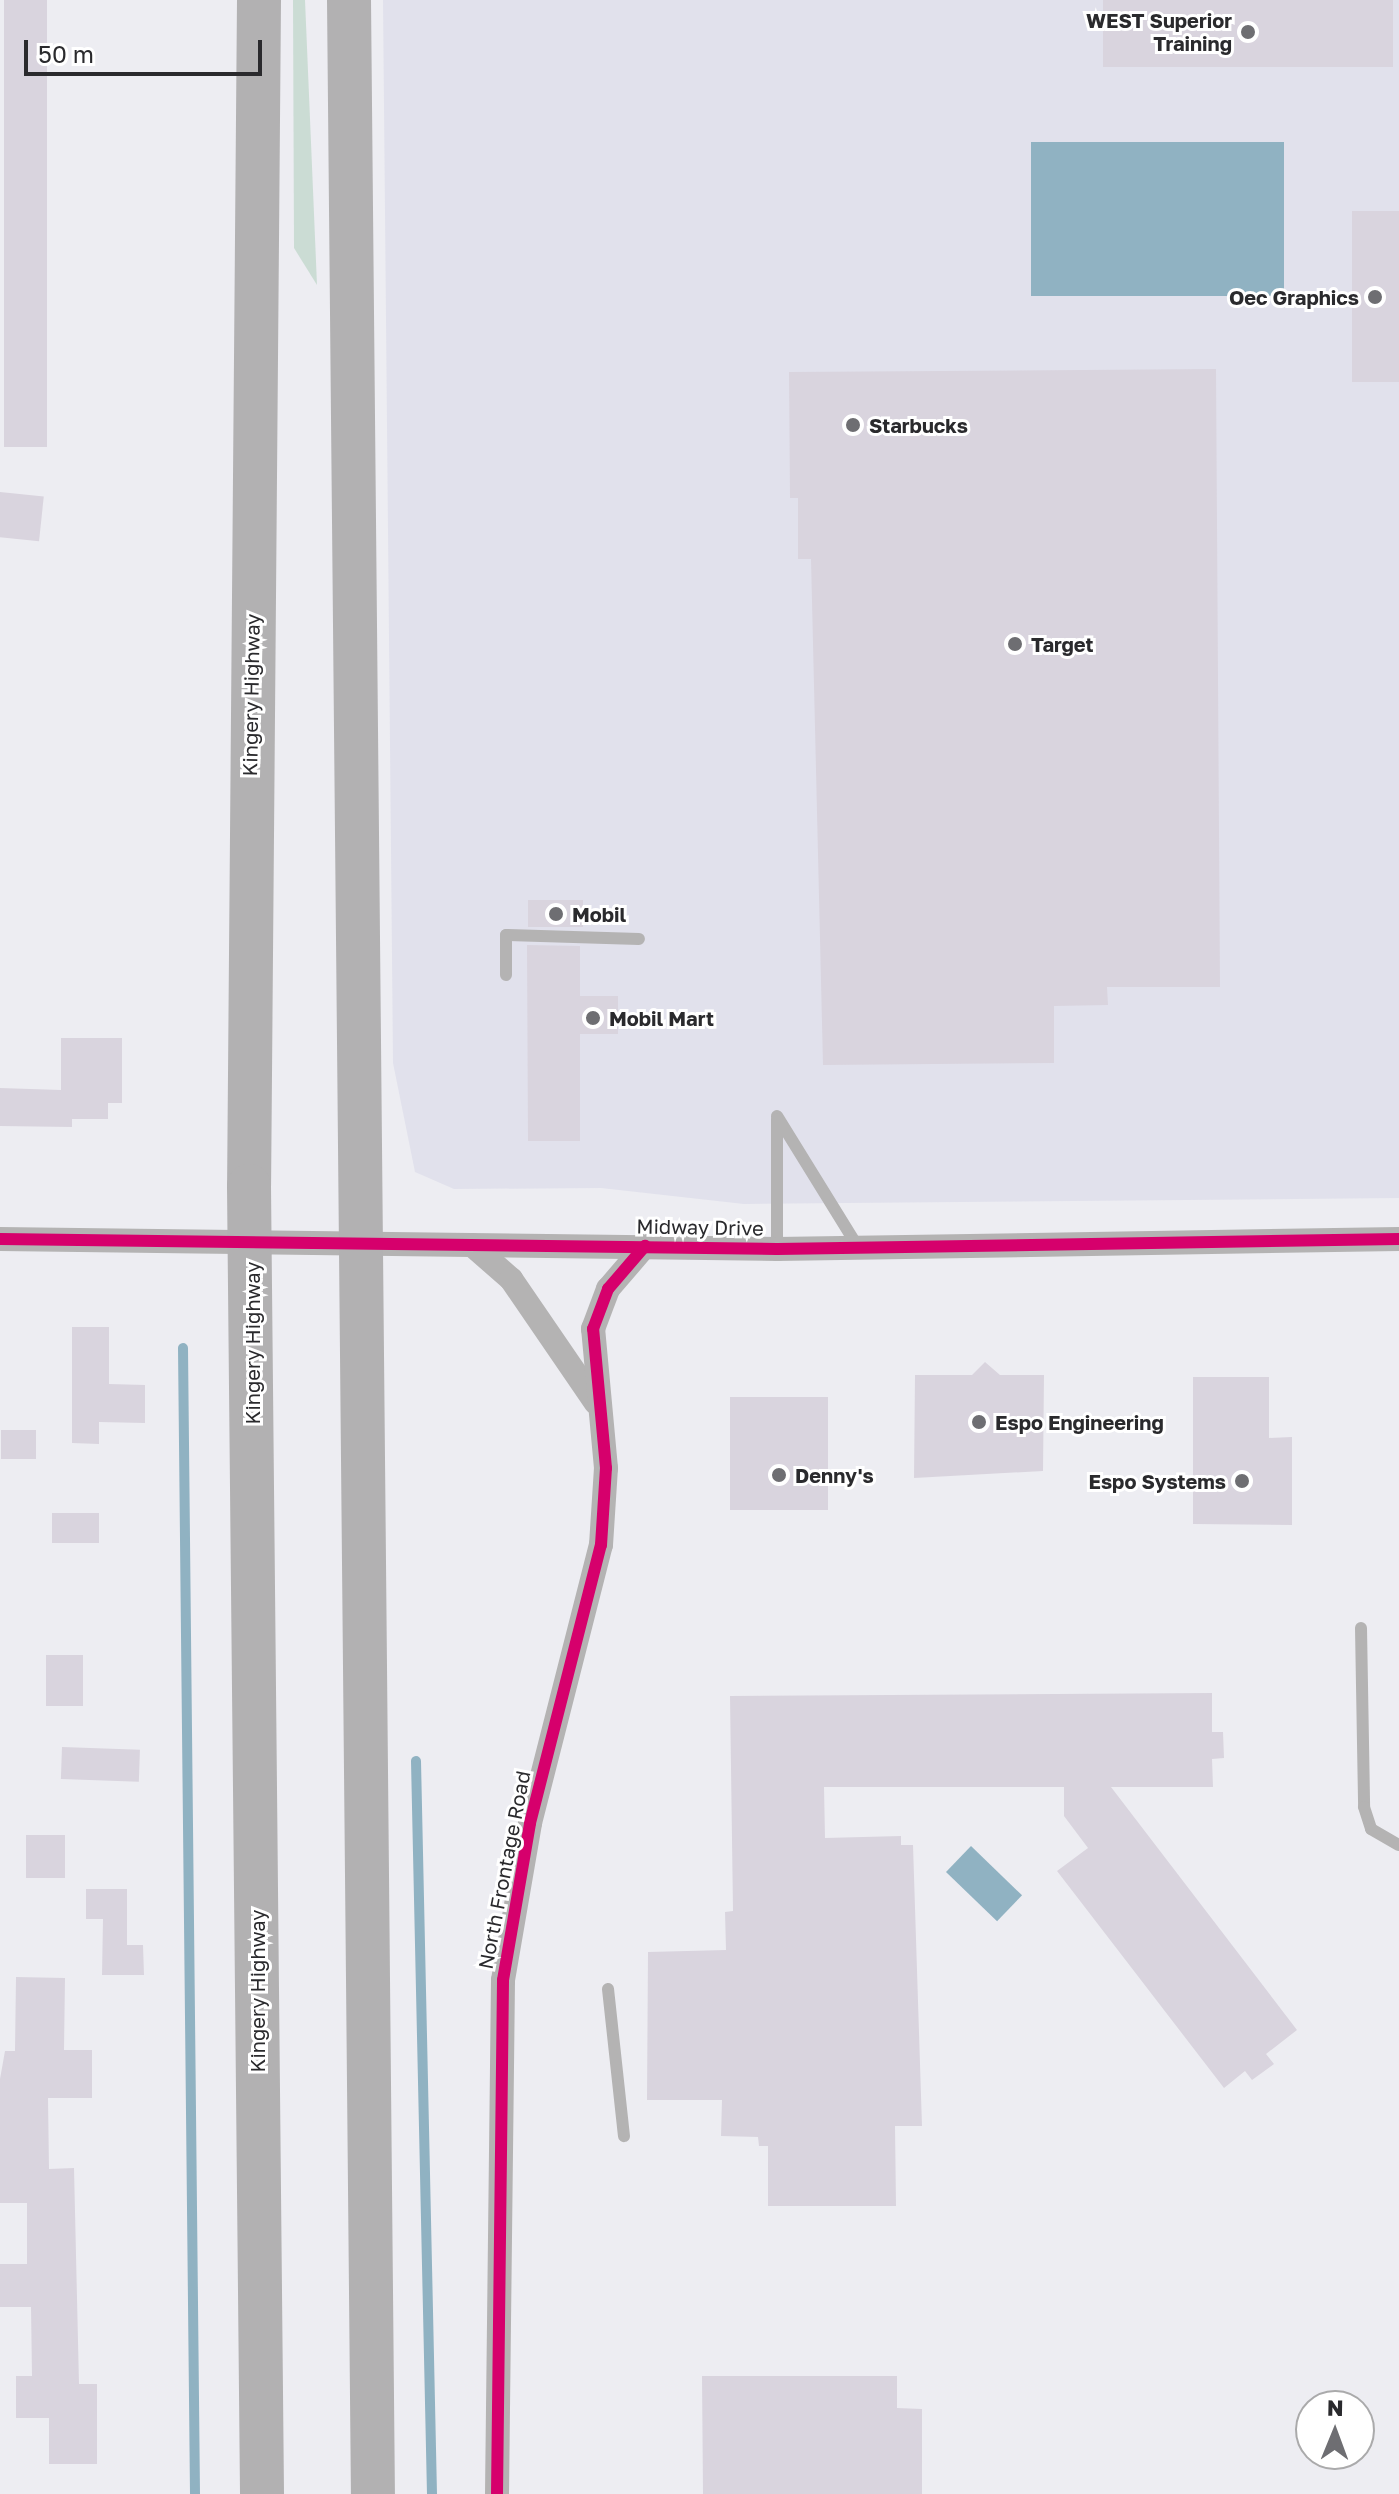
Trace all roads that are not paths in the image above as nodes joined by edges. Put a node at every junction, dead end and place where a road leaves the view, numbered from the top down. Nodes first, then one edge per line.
1 (259, 0) edge
2 (349, 0) edge
3 (639, 939) dead end
4 (506, 975) dead end
5 (0, 1239) edge
6 (1399, 1239) edge
7 (251, 1242) junction
8 (361, 1245) junction
9 (472, 1245) junction
10 (645, 1246) junction
11 (858, 1247) junction
12 (777, 1249) junction
13 (598, 1405) junction
14 (1361, 1628) dead end
15 (1399, 1845) edge
16 (608, 1989) dead end
17 (624, 2136) dead end
18 (262, 2494) edge
19 (373, 2494) edge
20 (497, 2494) edge

1 - 7 highway, Kingery Highway
2 - 8 highway
3 - 4 lane
5 - 7 street, Midway Drive
6 - 11 street, Midway Drive
7 - 8 street, Midway Drive
7 - 18 highway, Kingery Highway
8 - 9 street, Midway Drive
8 - 19 highway
9 - 10 street, Midway Drive
9 - 13 street
10 - 12 street, Midway Drive
10 - 13 street, North Frontage Road
11 - 12 street, Midway Drive
11 - 12 lane
13 - 20 street, North Frontage Road
14 - 15 lane
16 - 17 lane

